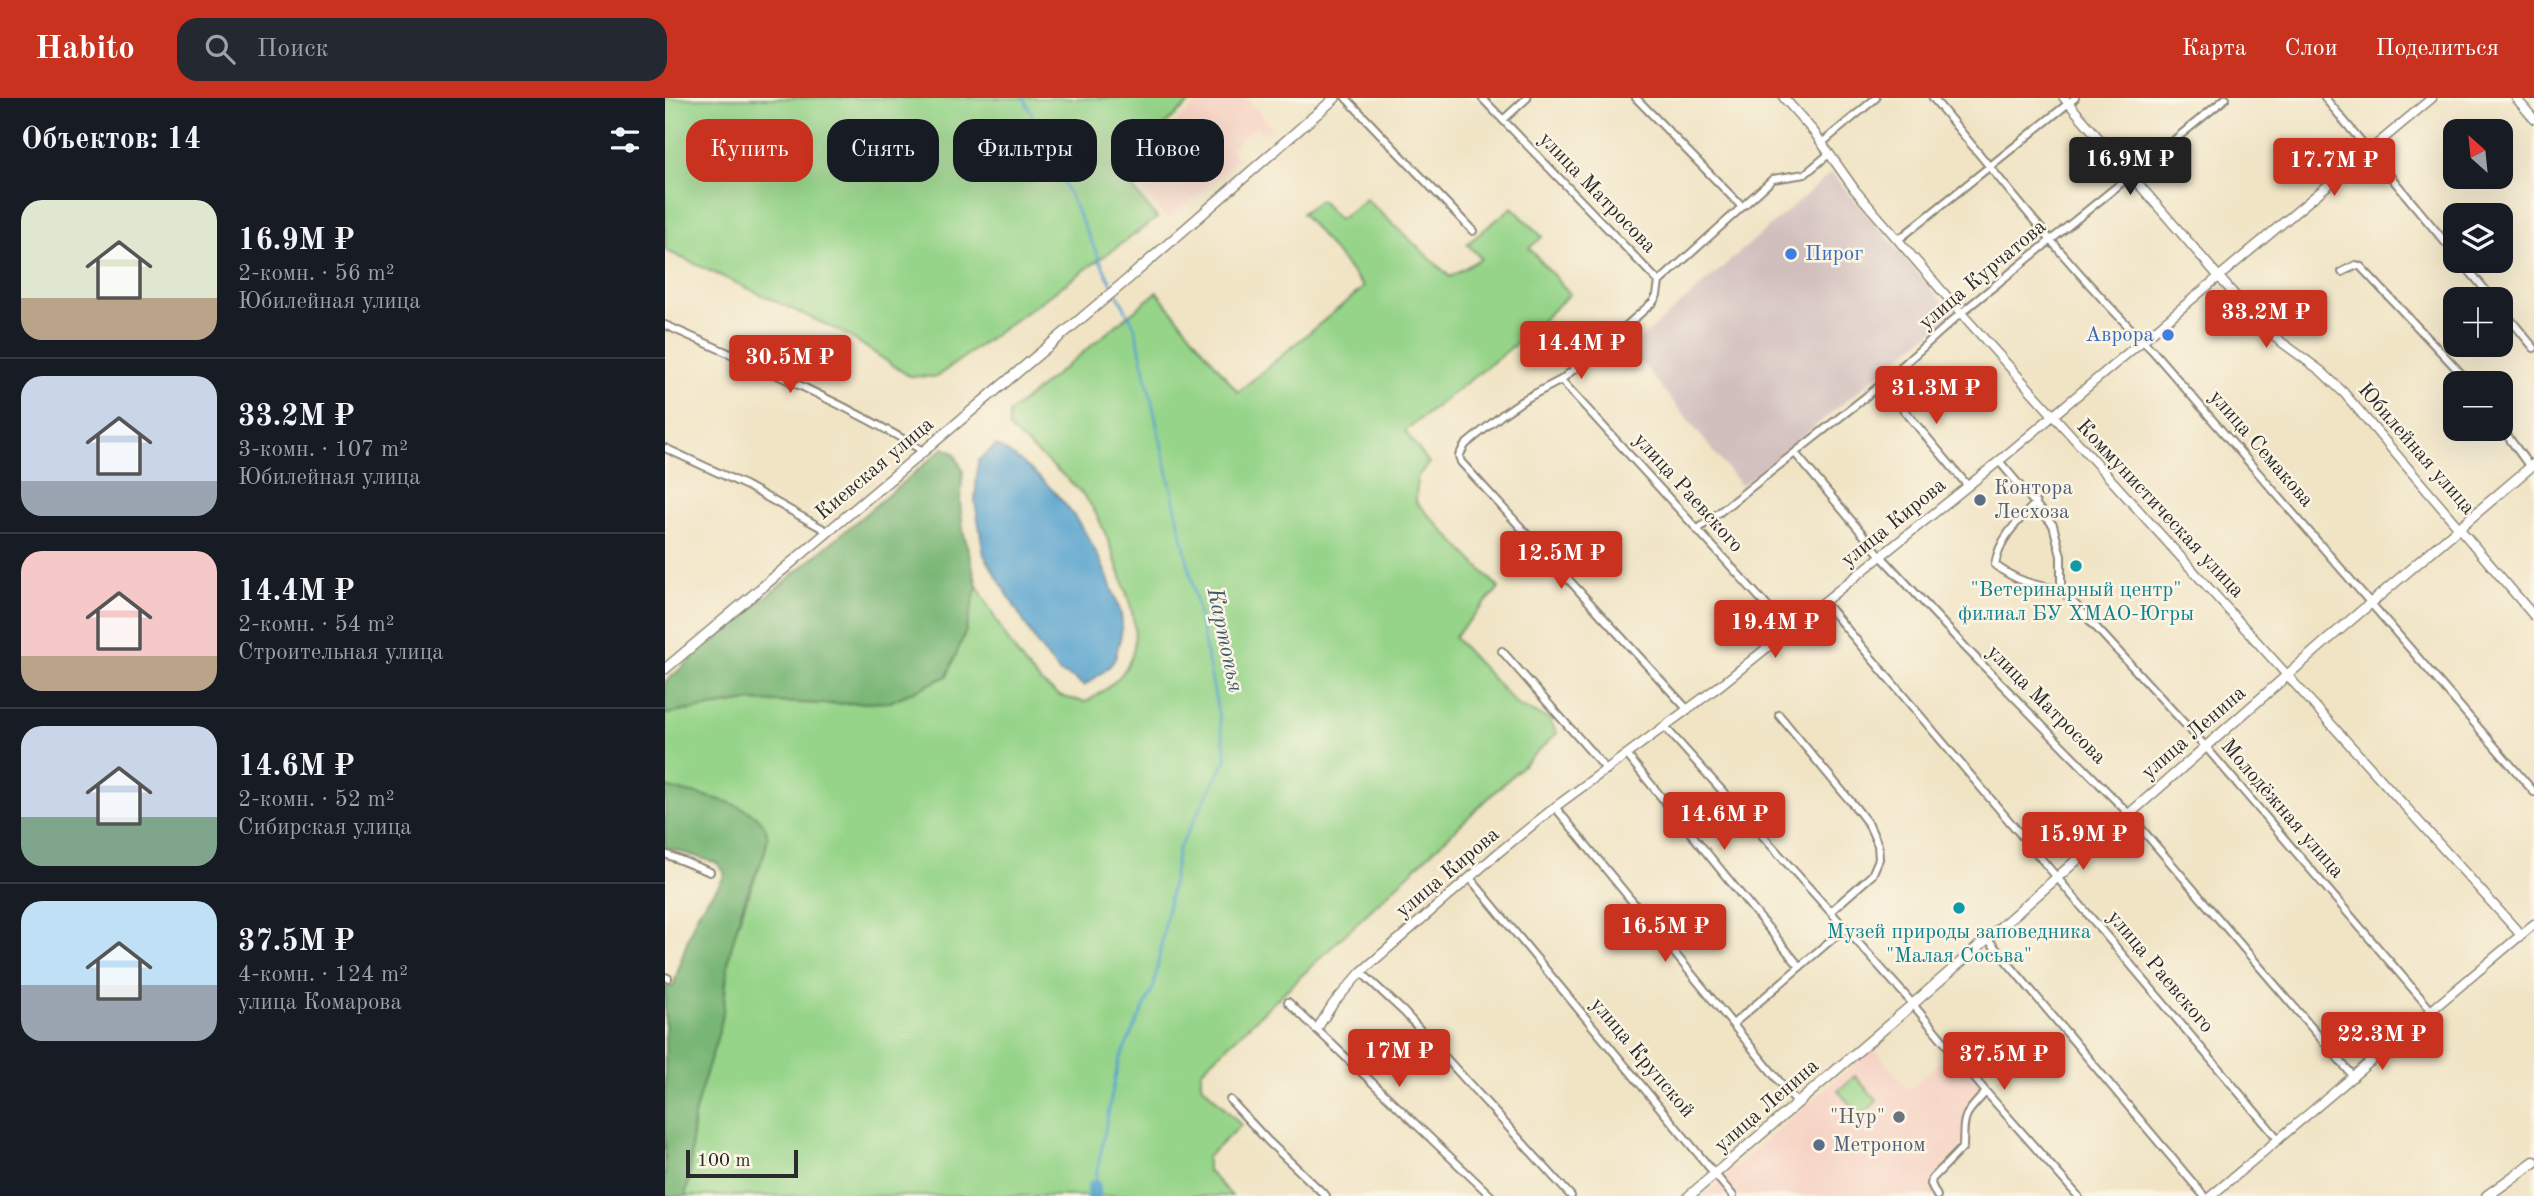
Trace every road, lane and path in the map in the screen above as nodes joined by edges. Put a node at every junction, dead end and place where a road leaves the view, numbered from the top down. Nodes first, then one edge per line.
1 (1335, 98) edge
2 (1346, 98) edge
3 (1482, 98) edge
4 (1527, 98) edge
5 (1636, 98) edge
6 (1784, 98) edge
7 (1876, 98) edge
8 (1933, 98) edge
9 (2225, 98) edge
10 (2325, 98) edge
11 (2432, 98) edge
12 (2517, 98) edge
13 (2070, 100) edge
14 (2534, 119) edge
15 (1503, 120) junction
16 (1822, 143) junction
17 (2368, 151) junction
18 (1829, 154) junction
19 (1990, 166) junction
20 (2131, 176) junction
21 (1742, 207) junction
22 (1473, 231) dead end
23 (1898, 240) junction
24 (2052, 240) junction
25 (2443, 240) edge
26 (2342, 272) dead end
27 (2471, 273) edge
28 (2218, 276) junction
29 (1659, 282) junction
30 (2483, 287) edge
31 (1961, 313) junction
32 (2513, 323) edge
33 (665, 325) edge
34 (2143, 341) junction
35 (2534, 348) edge
36 (2459, 371) edge
37 (1561, 380) junction
38 (1882, 384) junction
39 (2053, 417) junction
40 (2512, 441) edge
41 (665, 448) edge
42 (923, 451) junction
43 (1795, 453) junction
44 (1999, 461) junction
45 (2532, 466) edge
46 (1968, 486) junction
47 (2036, 503) junction
48 (2459, 527) junction
49 (1697, 530) junction
50 (827, 531) junction
51 (1881, 556) junction
52 (2061, 589) junction
53 (1824, 602) junction
54 (2371, 603) junction
55 (2534, 616) edge
56 (1789, 630) junction
57 (1502, 651) dead end
58 (665, 669) edge
59 (2288, 674) junction
60 (1688, 710) junction
61 (1779, 715) dead end
62 (1665, 727) junction
63 (2204, 746) junction
64 (1627, 755) junction
65 (1607, 770) junction
66 (2534, 792) edge
67 (1555, 807) junction
68 (2128, 813) junction
69 (665, 854) edge
70 (710, 872) dead end
71 (2057, 876) junction
72 (1470, 878) junction
73 (1831, 911) junction
74 (2534, 924) edge
75 (1845, 928) junction
76 (2521, 935) junction
77 (1987, 938) junction
78 (1800, 967) junction
79 (1361, 972) junction
80 (1288, 1002) dead end
81 (1913, 1004) junction
82 (2431, 1010) junction
83 (1733, 1024) junction
84 (1317, 1029) junction
85 (2354, 1077) junction
86 (1986, 1092) junction
87 (1230, 1100) dead end
88 (1797, 1103) junction
89 (2279, 1140) junction
90 (2534, 1162) edge
91 (1714, 1174) junction
92 (1326, 1196) edge
93 (1491, 1196) edge
94 (1571, 1196) edge
95 (1689, 1196) edge
96 (1733, 1196) edge
97 (1937, 1196) edge
98 (2078, 1196) edge
99 (2204, 1196) edge
100 (2211, 1196) edge
101 (2487, 1196) edge

1 - 42 main road, Киевская улица
2 - 22 street
3 - 15 street, улица Матросова
4 - 15 street
5 - 21 street
6 - 16 street, Коммунистическая улица
7 - 16 street
8 - 19 street, улица Семакова
9 - 20 street, улица Курчатова
10 - 17 street
11 - 17 street, улица Кирова
12 - 14 street
13 - 19 street
13 - 20 street, Юбилейная улица
15 - 29 street, улица Матросова
16 - 18 street, Коммунистическая улица
17 - 25 street
17 - 28 street, улица Кирова
18 - 21 street
18 - 23 street, Коммунистическая улица
19 - 23 street
19 - 24 street, улица Семакова
20 - 24 street, улица Курчатова
20 - 28 street, Юбилейная улица
21 - 29 street
23 - 31 street, Коммунистическая улица
24 - 31 street, улица Курчатова
24 - 34 street, улица Семакова
26 - 36 street
27 - 30 street
28 - 34 street, улица Кирова
28 - 48 street, Юбилейная улица
29 - 37 street
31 - 38 street, улица Курчатова
31 - 39 street, Коммунистическая улица
32 - 35 street
33 - 42 street
34 - 39 street, улица Кирова
34 - 54 street, улица Семакова
37 - 49 street, улица Раевского
37 - 60 street
38 - 43 street, улица Курчатова
38 - 46 street
39 - 44 street, улица Кирова
39 - 59 street, Коммунистическая улица
40 - 45 street
41 - 50 street
42 - 50 main road, Киевская улица
43 - 49 street, улица Курчатова
43 - 51 street, улица Матросова
44 - 46 street, улица Кирова
44 - 47 street
45 - 48 main road, улица Ленина
46 - 51 street, улица Кирова
47 - 52 street
47 - 52 street
48 - 54 main road, улица Ленина
48 - 55 street, Юбилейная улица
49 - 56 street, улица Раевского
50 - 58 main road, Киевская улица
51 - 53 street, улица Кирова
51 - 68 street, улица Матросова
52 - 63 street, Молодёжная улица
53 - 56 street, улица Кирова
53 - 71 street, улица Раевского
54 - 59 main road, улица Ленина
54 - 66 street, улица Семакова
56 - 60 street, улица Кирова
57 - 65 street
59 - 63 main road, улица Ленина
59 - 76 street, Коммунистическая улица
60 - 62 street, улица Кирова
61 - 73 street
62 - 64 street, улица Кирова
62 - 73 street
63 - 68 main road, улица Ленина
63 - 82 street, Молодёжная улица
64 - 65 street, улица Кирова
64 - 78 street
65 - 67 street, улица Кирова
67 - 72 street, улица Кирова
67 - 83 street
68 - 71 main road, улица Ленина
68 - 85 street, улица Матросова
69 - 70 street
71 - 77 main road, улица Ленина
71 - 89 street, улица Раевского
72 - 79 street, улица Кирова
72 - 91 street, улица Крупской
73 - 75 street
74 - 76 street
75 - 78 street
75 - 81 street
76 - 82 street
77 - 81 main road, улица Ленина
77 - 99 street
78 - 83 street
79 - 84 street, улица Кирова
79 - 94 street
80 - 84 street
81 - 86 street
81 - 88 main road, улица Ленина
82 - 85 street
83 - 88 street
84 - 93 street
85 - 89 street
86 - 97 street
86 - 98 street
87 - 92 street
88 - 91 main road, улица Ленина
89 - 100 street
90 - 101 main road
91 - 95 main road, улица Ленина
91 - 96 street, улица Крупской

